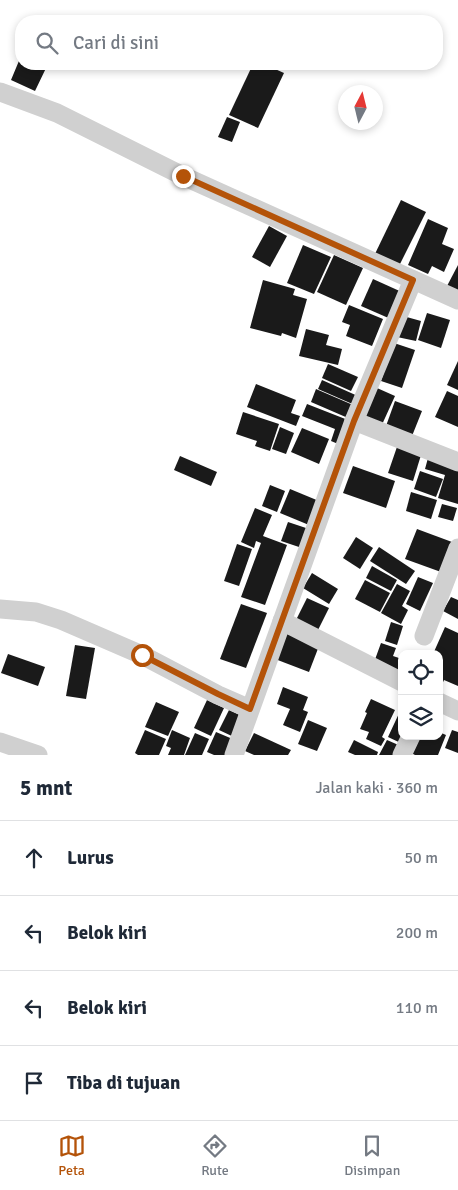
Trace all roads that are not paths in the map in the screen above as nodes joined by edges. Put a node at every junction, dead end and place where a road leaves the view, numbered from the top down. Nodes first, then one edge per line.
1 (0, 92) edge
2 (413, 280) junction
3 (458, 300) edge
4 (354, 421) junction
5 (458, 462) edge
6 (458, 548) edge
7 (0, 609) edge
8 (282, 621) junction
9 (424, 636) dead end
10 (398, 680) edge
11 (443, 704) edge
12 (250, 709) junction
13 (458, 711) edge
14 (409, 740) edge
15 (0, 742) edge
16 (38, 755) edge
17 (234, 755) edge
18 (402, 755) edge

1 - 2 street
2 - 3 street
2 - 4 street
4 - 5 street
4 - 8 street
6 - 9 street
7 - 12 street
8 - 10 street
8 - 12 street
11 - 13 street
12 - 17 street
14 - 18 street
15 - 16 street

